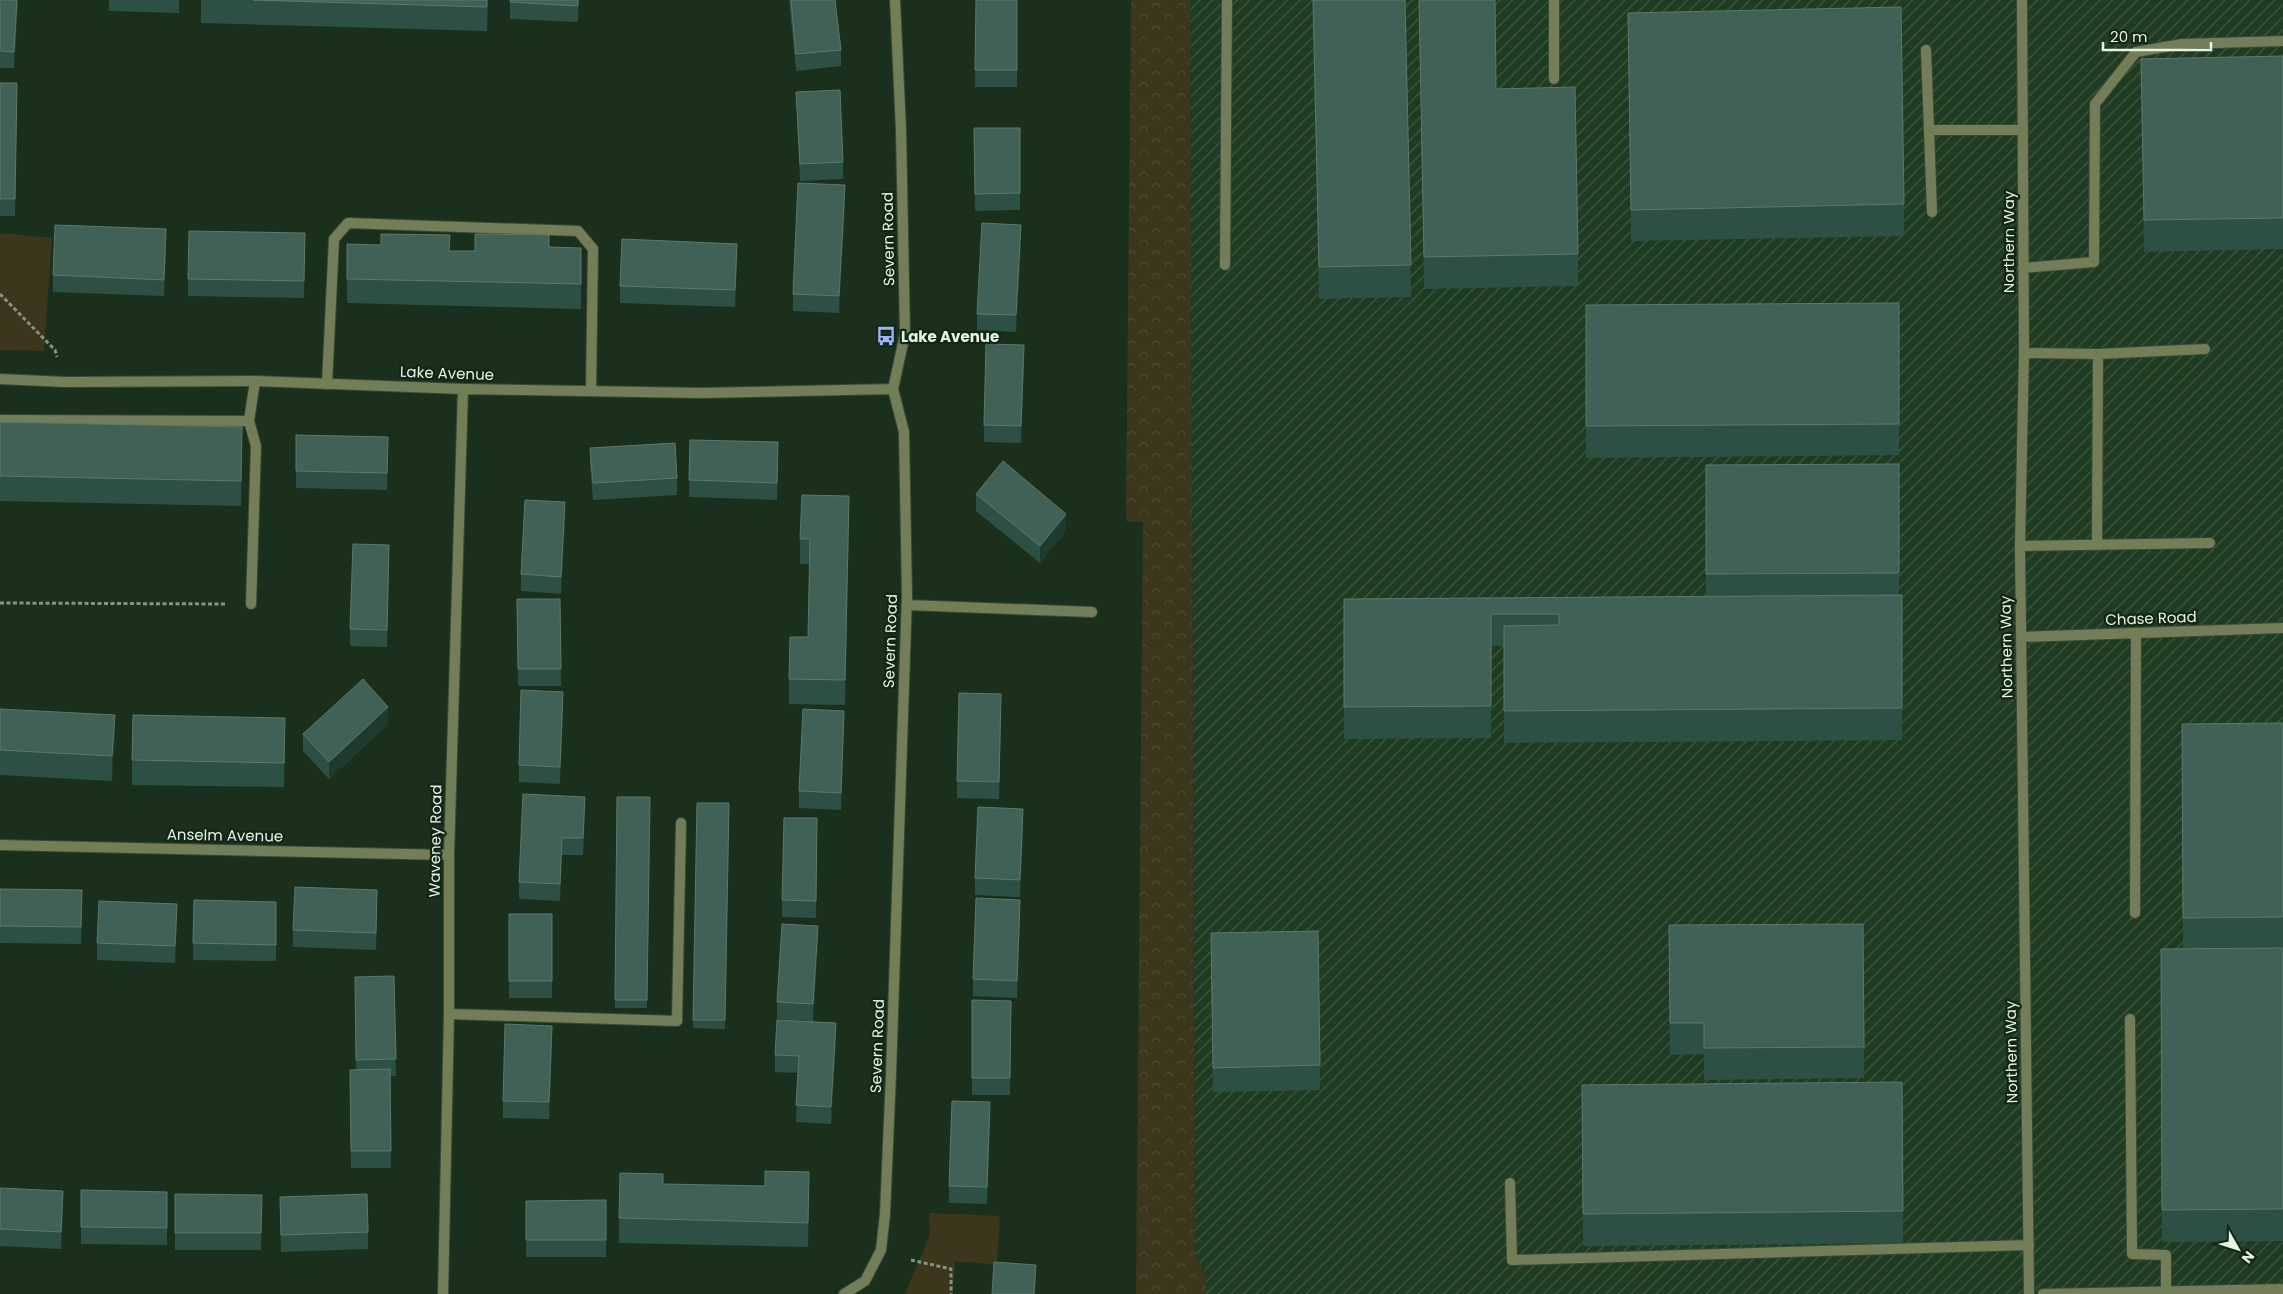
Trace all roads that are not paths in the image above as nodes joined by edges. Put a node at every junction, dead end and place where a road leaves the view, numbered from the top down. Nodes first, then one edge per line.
1 (895, 0) edge
2 (1227, 0) edge
3 (1554, 0) edge
4 (2022, 0) edge
5 (2283, 41) edge
6 (1926, 50) dead end
7 (1554, 78) dead end
8 (1929, 130) junction
9 (2023, 130) junction
10 (1932, 212) dead end
11 (1225, 265) dead end
12 (2023, 268) junction
13 (2205, 349) dead end
14 (2024, 353) junction
15 (2098, 354) junction
16 (0, 379) edge
17 (254, 381) junction
18 (327, 384) junction
19 (463, 389) junction
20 (894, 389) junction
21 (591, 391) junction
22 (0, 420) edge
23 (249, 421) junction
24 (2210, 543) dead end
25 (2097, 544) junction
26 (2020, 546) junction
27 (251, 604) road end
28 (907, 605) junction
29 (1092, 612) dead end
30 (2283, 628) edge
31 (2136, 634) junction
32 (2021, 637) junction
33 (681, 823) dead end
34 (0, 845) edge
35 (449, 855) junction
36 (2135, 913) dead end
37 (449, 1014) junction
38 (2130, 1019) dead end
39 (1510, 1183) dead end
40 (2029, 1245) junction
41 (2283, 1290) edge
42 (2166, 1292) junction
43 (443, 1294) edge
44 (844, 1294) edge
45 (2029, 1294) edge
46 (2043, 1294) edge

1 - 20 street, Severn Road
2 - 11 street
3 - 7 street
4 - 9 street, Northern Way
5 - 12 street
6 - 8 street
8 - 9 street
8 - 10 street
9 - 12 street, Northern Way
12 - 14 street, Northern Way
13 - 15 street
14 - 15 street
14 - 26 street, Northern Way
15 - 25 street
16 - 17 street, Lake Avenue
17 - 18 street, Lake Avenue
17 - 23 street
18 - 19 street, Lake Avenue
18 - 21 street
19 - 21 street, Lake Avenue
19 - 35 street, Waveney Road
20 - 21 street, Lake Avenue
20 - 28 street, Severn Road
22 - 23 street
23 - 27 street
24 - 25 street
25 - 26 street
26 - 32 street, Northern Way
28 - 29 street
28 - 44 street, Severn Road
30 - 31 street, Chase Road
31 - 32 street, Chase Road
31 - 36 street
32 - 40 street, Northern Way
33 - 37 street
34 - 35 street, Anselm Avenue
35 - 37 street, Waveney Road
37 - 43 street, Waveney Road
38 - 42 street
39 - 40 street
40 - 45 street, Northern Way
41 - 42 street
42 - 46 street

